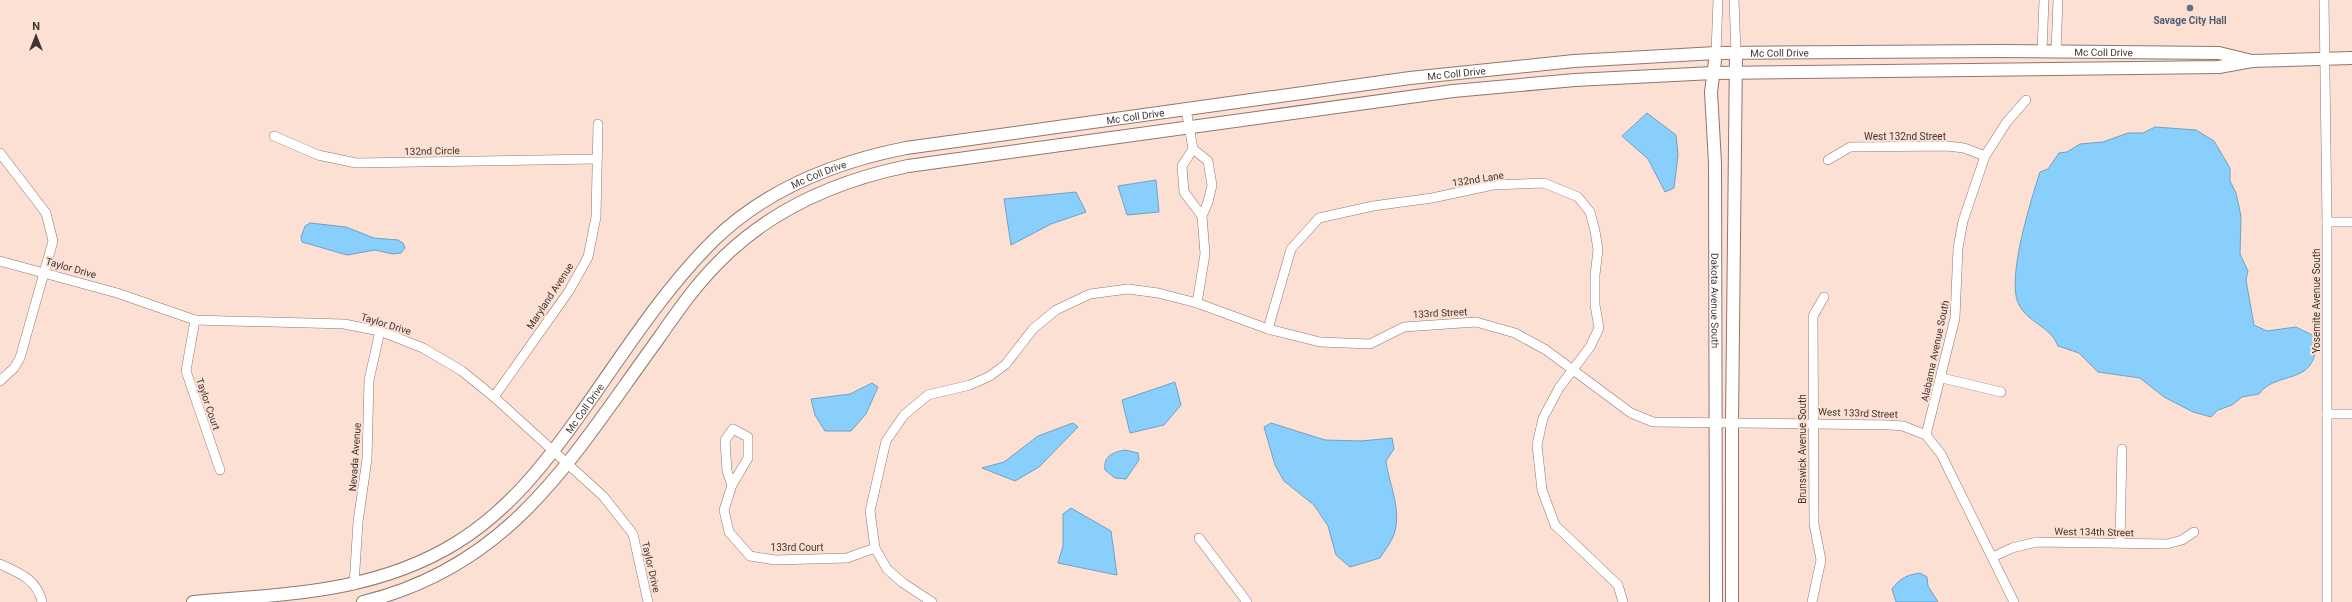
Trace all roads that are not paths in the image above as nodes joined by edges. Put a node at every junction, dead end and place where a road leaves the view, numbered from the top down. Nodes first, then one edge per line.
1 (1718, 0) edge
2 (1734, 0) edge
3 (2044, 0) edge
4 (2058, 0) edge
5 (2324, 0) edge
6 (2042, 51) junction
7 (2056, 51) junction
8 (1716, 53) junction
9 (1736, 53) junction
10 (2352, 58) edge
11 (2325, 59) junction
12 (2252, 61) junction
13 (1713, 73) junction
14 (1736, 73) junction
15 (2026, 100) dead end
16 (1186, 109) junction
17 (598, 124) dead end
18 (1189, 128) junction
19 (274, 136) dead end
20 (1193, 149) junction
21 (0, 153) edge
22 (1985, 156) junction
23 (596, 158) junction
24 (1828, 160) dead end
25 (1202, 216) junction
26 (2327, 222) junction
27 (2352, 222) edge
28 (0, 261) edge
29 (45, 272) junction
30 (1824, 297) dead end
31 (1196, 303) junction
32 (194, 320) junction
33 (1268, 329) junction
34 (380, 332) junction
35 (1573, 369) junction
36 (1942, 378) junction
37 (0, 381) edge
38 (2001, 392) dead end
39 (494, 398) junction
40 (2327, 414) junction
41 (2352, 414) edge
42 (1714, 422) junction
43 (1732, 422) junction
44 (1813, 423) junction
45 (1926, 435) junction
46 (2122, 449) dead end
47 (554, 451) junction
48 (568, 464) junction
49 (220, 470) dead end
50 (732, 485) junction
51 (2194, 532) dead end
52 (1199, 538) dead end
53 (2120, 543) junction
54 (875, 548) junction
55 (1993, 557) junction
56 (0, 564) edge
57 (354, 585) junction
58 (42, 602) edge
59 (193, 602) edge
60 (363, 602) edge
61 (648, 602) edge
62 (932, 602) edge
63 (1247, 602) edge
64 (1623, 602) edge
65 (1716, 602) edge
66 (1732, 602) edge
67 (1812, 602) edge
68 (2014, 602) edge
69 (2327, 602) edge

1 - 8 street, Dakota Avenue South
2 - 9 street, Dakota Avenue South
3 - 6 street
4 - 7 street
5 - 11 street, Yosemite Avenue South
6 - 7 main road, Mc Coll Drive
6 - 9 main road, Mc Coll Drive
7 - 12 main road, Mc Coll Drive
8 - 9 main road, Mc Coll Drive
8 - 13 main road, Dakota Avenue South
8 - 16 main road, Mc Coll Drive
9 - 14 main road, Dakota Avenue South
10 - 11 main road, Mc Coll Drive
11 - 12 main road, Mc Coll Drive
11 - 26 street, Yosemite Avenue South
12 - 14 main road, Mc Coll Drive
13 - 14 main road, Mc Coll Drive
13 - 18 main road, Mc Coll Drive
13 - 42 main road, Dakota Avenue South
14 - 43 main road, Dakota Avenue South
15 - 22 street, Alabama Avenue South
16 - 18 street
16 - 47 main road, Mc Coll Drive
17 - 23 street, Maryland Avenue
18 - 20 street
18 - 48 main road, Mc Coll Drive
19 - 23 street, 132nd Circle
20 - 25 street
20 - 25 street
21 - 29 street
22 - 24 street, West 132nd Street
22 - 36 street, Alabama Avenue South
23 - 39 street, Maryland Avenue
25 - 31 street
26 - 27 street
26 - 40 street, Yosemite Avenue South
28 - 29 street, Taylor Drive
29 - 32 street, Taylor Drive
29 - 37 street
30 - 44 street, Brunswick Avenue South
31 - 33 street, 133rd Street
31 - 54 street, 133rd Street
32 - 34 street, Taylor Drive
32 - 49 street, Taylor Court
33 - 35 street, 133rd Street
33 - 35 street, 132nd Lane
34 - 39 street, Taylor Drive
34 - 57 street, Nevada Avenue
35 - 42 street, 133rd Street
35 - 64 street, 132nd Lane
36 - 38 street
36 - 45 street, Alabama Avenue South
39 - 47 street, Taylor Drive
40 - 41 street
40 - 69 street, Yosemite Avenue South
42 - 43 street, West 133rd Street
42 - 65 main road, Dakota Avenue South
43 - 44 street, West 133rd Street
43 - 66 main road, Dakota Avenue South
44 - 45 street, West 133rd Street
44 - 67 street, Brunswick Avenue South
45 - 55 street
46 - 53 street
47 - 48 street, Taylor Drive
47 - 57 main road, Mc Coll Drive
48 - 60 main road, Mc Coll Drive
48 - 61 street, Taylor Drive
50 - 50 street, 133rd Court
50 - 54 street, 133rd Court
51 - 53 street, West 134th Street
52 - 63 street
53 - 55 street, West 134th Street
54 - 62 street
55 - 68 street
56 - 58 street
57 - 59 main road, Mc Coll Drive

